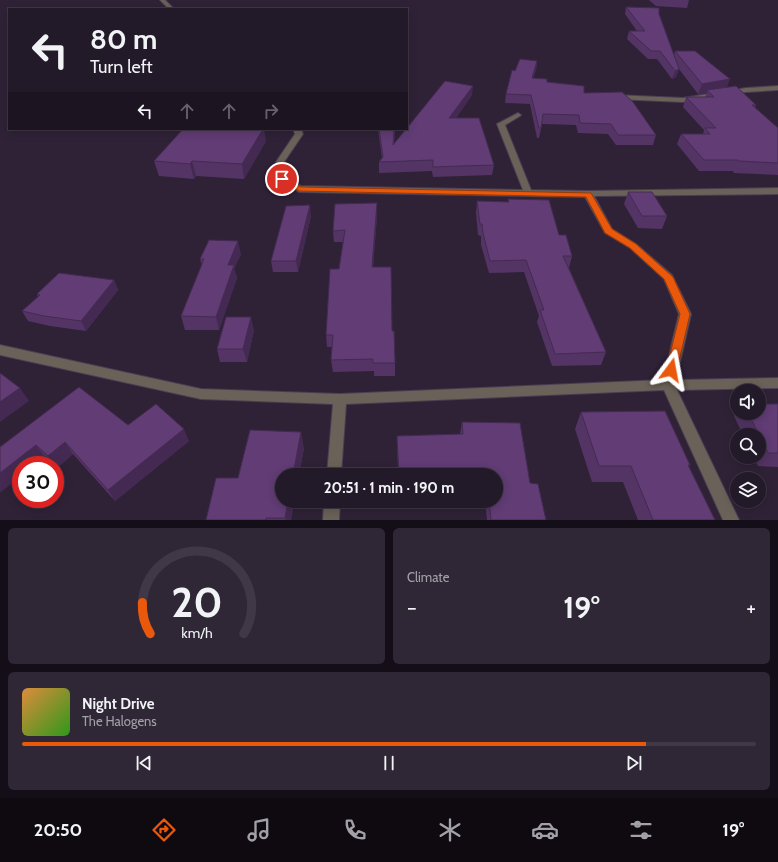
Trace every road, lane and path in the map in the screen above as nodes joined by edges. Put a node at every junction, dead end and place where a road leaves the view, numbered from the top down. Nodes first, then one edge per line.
1 (162, 0) edge
2 (171, 8) edge
3 (778, 88) edge
4 (607, 97) edge
5 (518, 115) dead end
6 (297, 130) edge
7 (778, 191) edge
8 (528, 193) junction
9 (588, 194) junction
10 (0, 350) edge
11 (778, 383) edge
12 (668, 385) junction
13 (340, 399) junction
14 (335, 468) edge
15 (332, 508) edge
16 (331, 520) edge
17 (731, 520) edge

1 - 2 street
3 - 4 street
5 - 8 street
6 - 8 street
7 - 9 street
8 - 9 street
9 - 12 street
10 - 13 street
11 - 12 street
12 - 13 street
12 - 17 street
13 - 14 street
15 - 16 street

